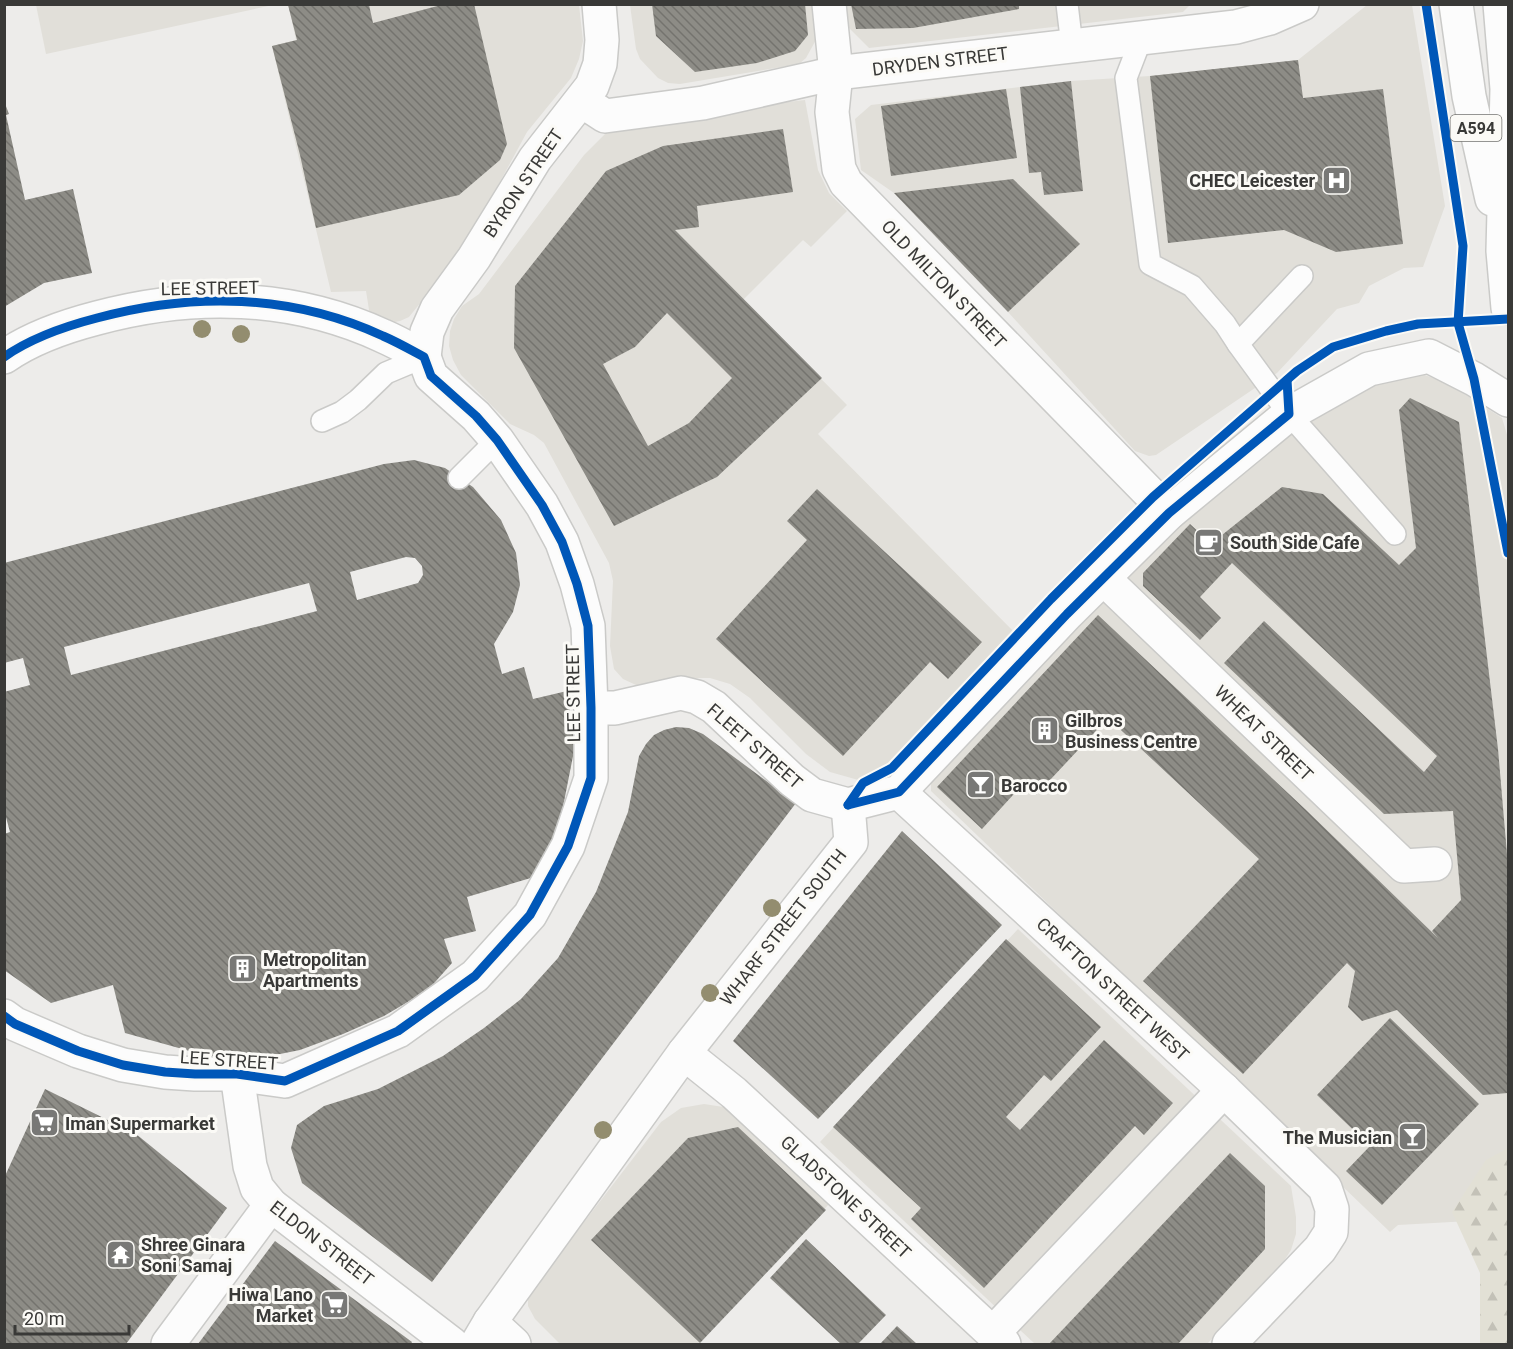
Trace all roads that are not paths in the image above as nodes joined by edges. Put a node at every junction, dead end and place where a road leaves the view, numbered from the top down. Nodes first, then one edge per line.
1 (598, 4) edge
2 (829, 4) edge
3 (1067, 4) edge
4 (1302, 4) edge
5 (1456, 4) edge
6 (1500, 4) edge
7 (1235, 16) edge
8 (1141, 39) junction
9 (1072, 46) junction
10 (836, 73) junction
11 (582, 101) junction
12 (1503, 251) junction
13 (1302, 276) dead end
14 (1509, 308) edge
15 (1238, 344) junction
16 (4, 357) edge
17 (424, 357) junction
18 (1509, 400) edge
19 (1289, 414) junction
20 (322, 421) dead end
21 (497, 440) junction
22 (459, 478) dead end
23 (1169, 513) junction
24 (1395, 534) dead end
25 (1103, 578) junction
26 (591, 708) junction
27 (899, 792) junction
28 (848, 805) junction
29 (1435, 864) dead end
30 (8, 1029) edge
31 (684, 1053) junction
32 (237, 1074) junction
33 (1224, 1090) junction
34 (270, 1205) junction
35 (484, 1333) edge
36 (998, 1339) edge
37 (168, 1344) edge
38 (452, 1344) edge
39 (514, 1344) edge
40 (1229, 1344) edge

1 - 11 street, BYRON STREET
2 - 10 street, OLD MILTON STREET
3 - 9 lane
4 - 7 street, DRYDEN STREET
5 - 12 street, A594
6 - 12 street
7 - 8 street, DRYDEN STREET
8 - 9 street, DRYDEN STREET
8 - 15 lane
9 - 10 street, DRYDEN STREET
10 - 11 street, DRYDEN STREET
10 - 23 street, OLD MILTON STREET
11 - 17 street, BYRON STREET
12 - 14 street, A594
13 - 15 lane
15 - 19 lane
16 - 17 street, LEE STREET
17 - 20 lane
17 - 21 street, LEE STREET
18 - 19 street
19 - 23 street
19 - 24 lane
21 - 22 lane
21 - 26 street, LEE STREET
23 - 25 street
25 - 27 street
25 - 29 street, WHEAT STREET
26 - 28 street, FLEET STREET
26 - 32 street, LEE STREET
27 - 28 street
27 - 33 street, CRAFTON STREET WEST
28 - 31 street, WHARF STREET SOUTH
30 - 32 street, LEE STREET
31 - 35 street, WHARF STREET SOUTH
31 - 36 street, GLADSTONE STREET
32 - 34 street, ELDON STREET
33 - 36 street
33 - 40 street, CRAFTON STREET WEST
34 - 37 street
34 - 38 street, ELDON STREET
35 - 39 street

